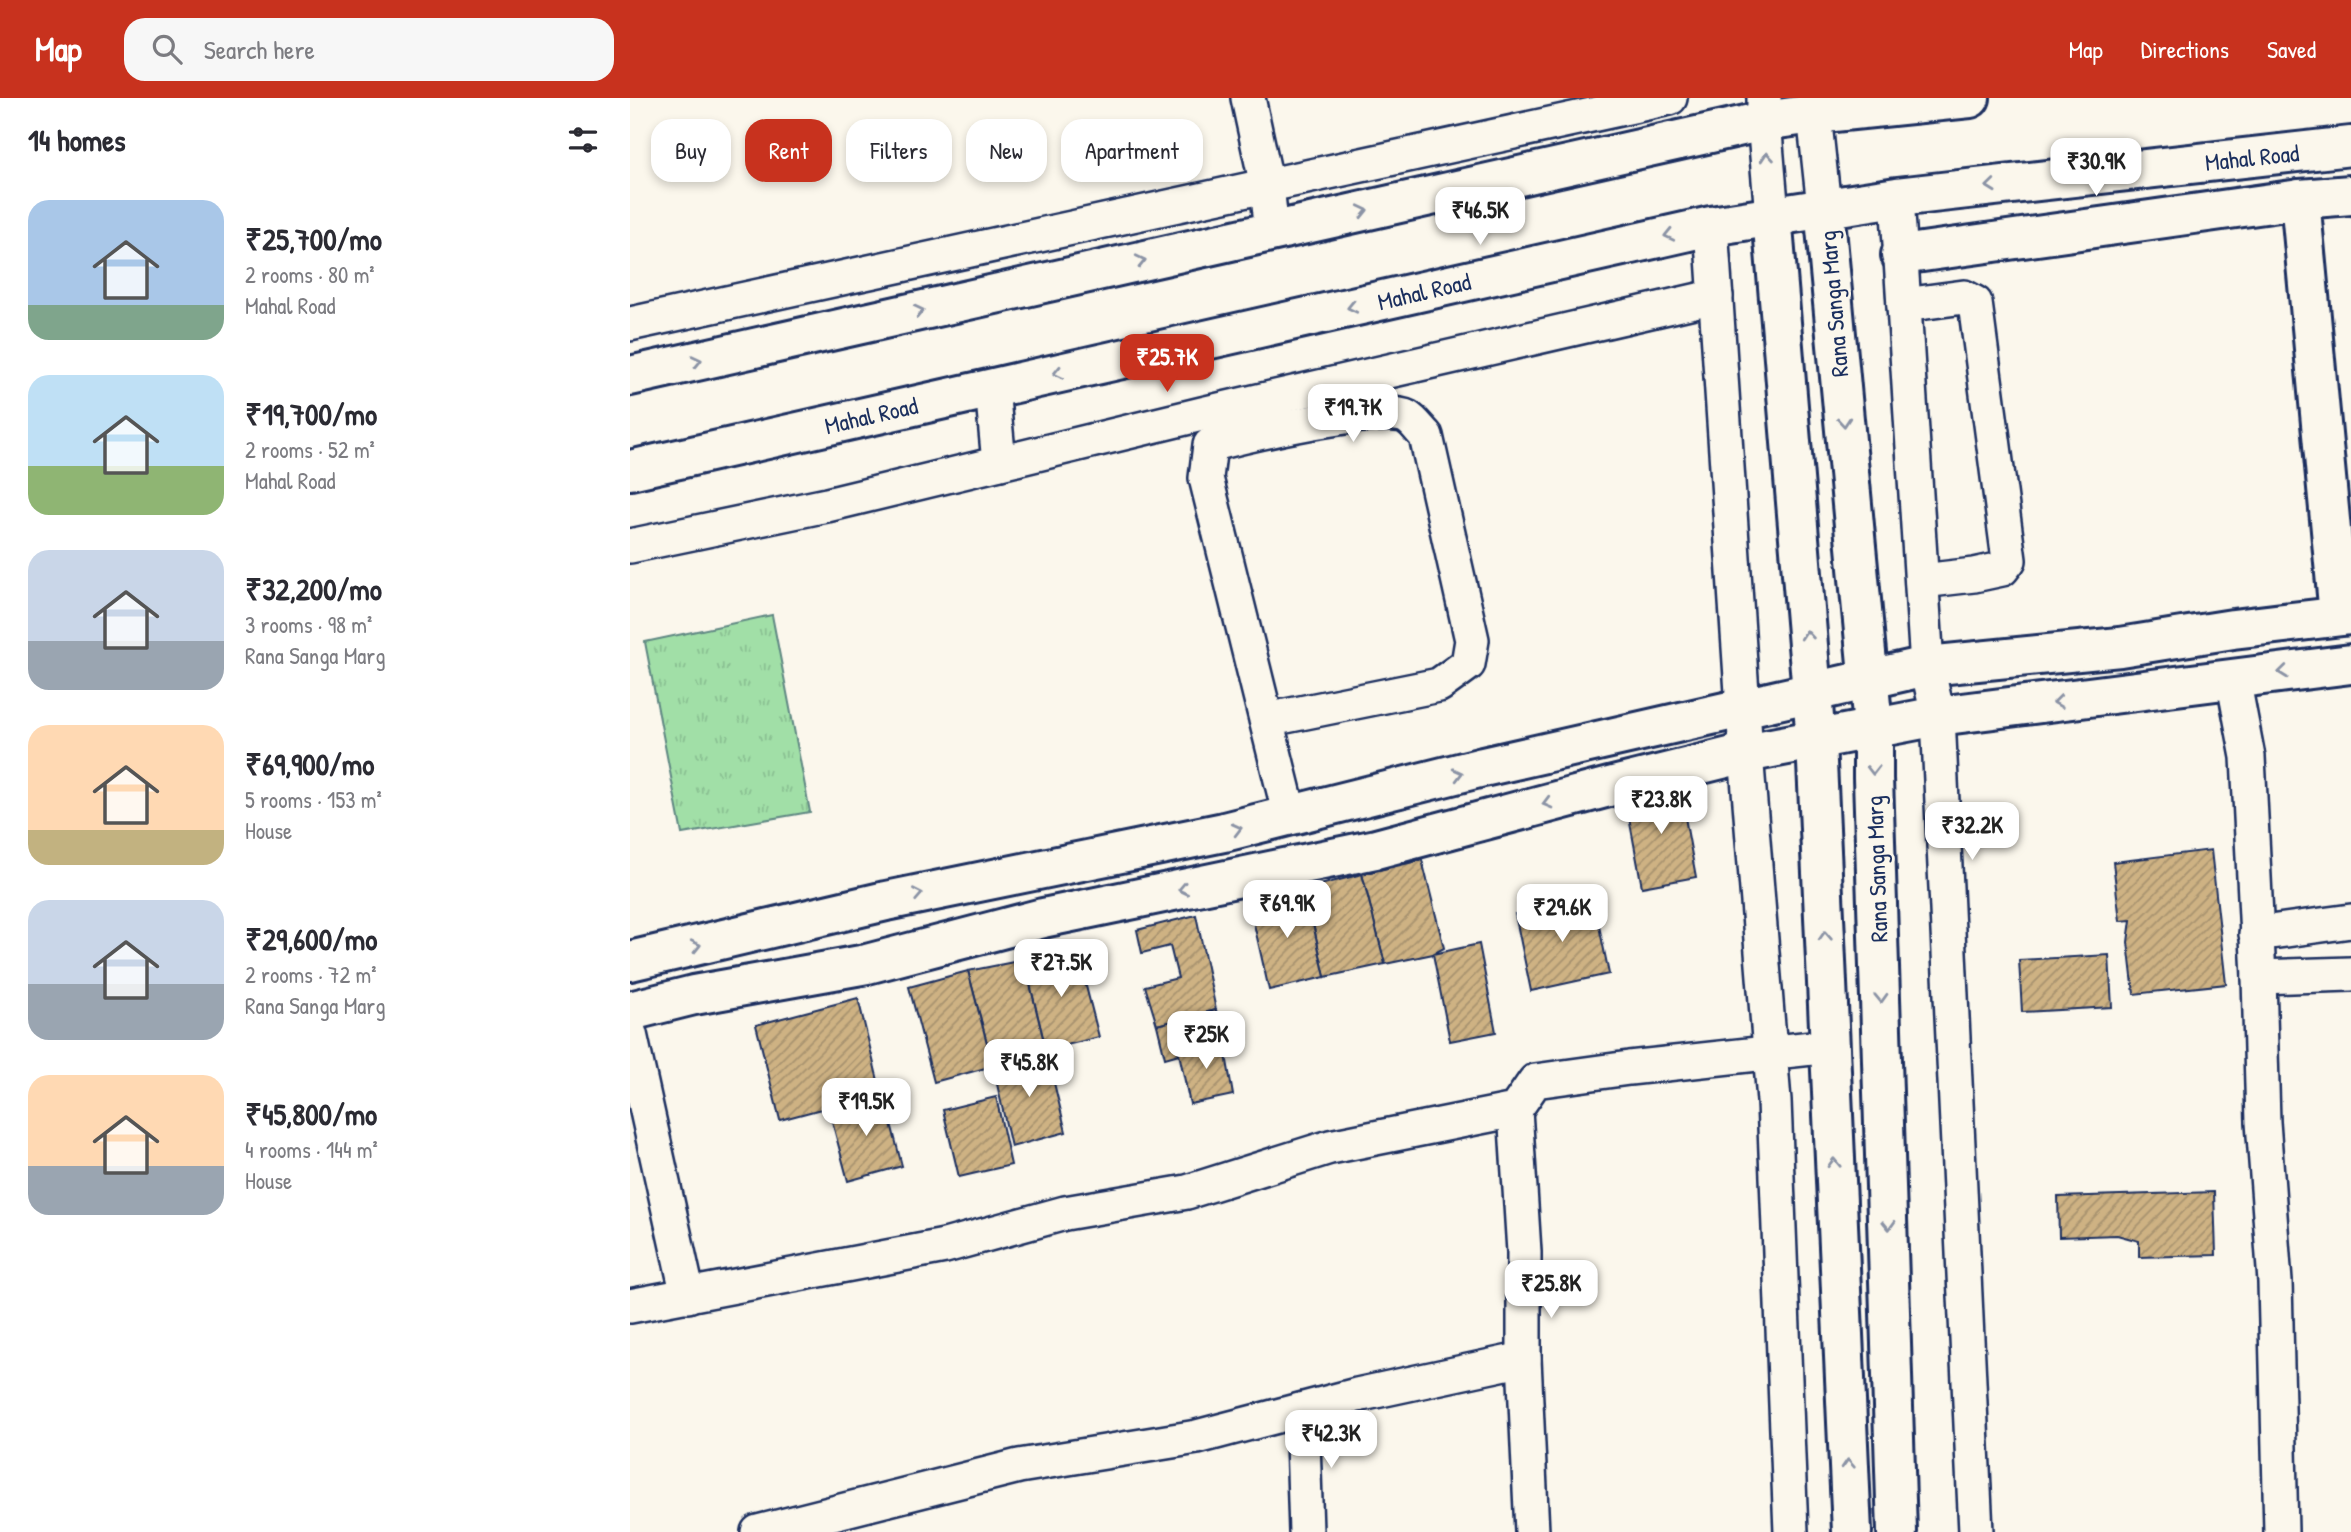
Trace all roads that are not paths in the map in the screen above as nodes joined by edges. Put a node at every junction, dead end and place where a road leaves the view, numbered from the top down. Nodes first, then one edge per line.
1 (1248, 98) edge
2 (1670, 98) edge
3 (1970, 98) edge
4 (1815, 106) edge
5 (1764, 110) edge
6 (2351, 146) edge
7 (1267, 186) junction
8 (2351, 195) edge
9 (1897, 197) junction
10 (2300, 200) junction
11 (1824, 207) junction
12 (1772, 215) junction
13 (1711, 226) junction
14 (1272, 232) junction
15 (1901, 255) junction
16 (1716, 296) junction
17 (1904, 305) junction
18 (630, 324) edge
19 (630, 376) edge
20 (992, 388) junction
21 (1208, 429) junction
22 (999, 463) junction
23 (630, 470) edge
24 (630, 546) edge
25 (1922, 581) junction
26 (2345, 616) edge
27 (2351, 664) edge
28 (1927, 666) junction
29 (2233, 678) junction
30 (1869, 680) junction
31 (1812, 694) junction
32 (1744, 709) junction
33 (1938, 716) junction
34 (1266, 720) junction
35 (1873, 727) junction
36 (1816, 741) junction
37 (1746, 754) junction
38 (1290, 816) junction
39 (2351, 921) edge
40 (2256, 933) junction
41 (630, 961) edge
42 (2351, 974) edge
43 (2259, 977) junction
44 (630, 1011) edge
45 (630, 1034) edge
46 (1829, 1046) junction
47 (1770, 1053) junction
48 (1515, 1110) junction
49 (688, 1296) junction
50 (630, 1306) edge
51 (1524, 1359) junction
52 (1302, 1410) junction
53 (758, 1532) edge
54 (1306, 1532) edge
55 (1532, 1532) edge
56 (1791, 1532) edge
57 (1852, 1532) edge
58 (1897, 1532) edge
59 (1976, 1532) edge
60 (2281, 1532) edge

1 - 7 street
2 - 7 street
3 - 4 main road
4 - 5 main road
4 - 11 street
12 -> 5 street
14 -> 5 main road
6 -> 9 main road, Mahal Road
7 - 14 street
7 - 18 street
8 - 10 main road
9 - 11 main road, Mahal Road
9 - 15 street
10 - 15 main road
10 - 26 main road
11 - 12 main road, Mahal Road
11 -> 30 main road, Rana Sanga Marg
12 - 13 main road, Mahal Road
31 -> 12 main road
13 - 16 street
13 -> 20 main road, Mahal Road
19 -> 14 main road
15 - 17 street
16 - 21 street
16 - 32 street
17 - 25 street
17 - 25 street
20 - 22 street
20 - 23 main road, Mahal Road
21 - 22 street
21 - 34 street
21 - 34 street
22 - 24 street
25 - 28 street
26 - 28 main road
27 -> 29 main road
28 - 30 main road
28 - 33 street
29 -> 33 main road
29 - 40 street
30 - 31 main road
30 - 35 main road, Rana Sanga Marg
31 - 32 main road
31 - 36 main road
32 - 37 street
38 -> 32 main road
33 - 35 main road
33 - 59 street
34 - 38 street
35 - 36 main road
35 -> 58 main road, Rana Sanga Marg
36 - 37 main road
46 -> 36 main road
37 -> 44 main road
37 - 47 street
41 -> 38 main road
39 - 40 street
40 - 43 street
42 - 43 street
43 - 60 street
45 - 49 street
46 - 47 street
57 -> 46 main road
47 - 48 street
47 - 56 street
48 - 49 street
48 - 51 street
49 - 50 street
51 - 52 street
51 - 55 street
52 - 53 street
52 - 54 street

